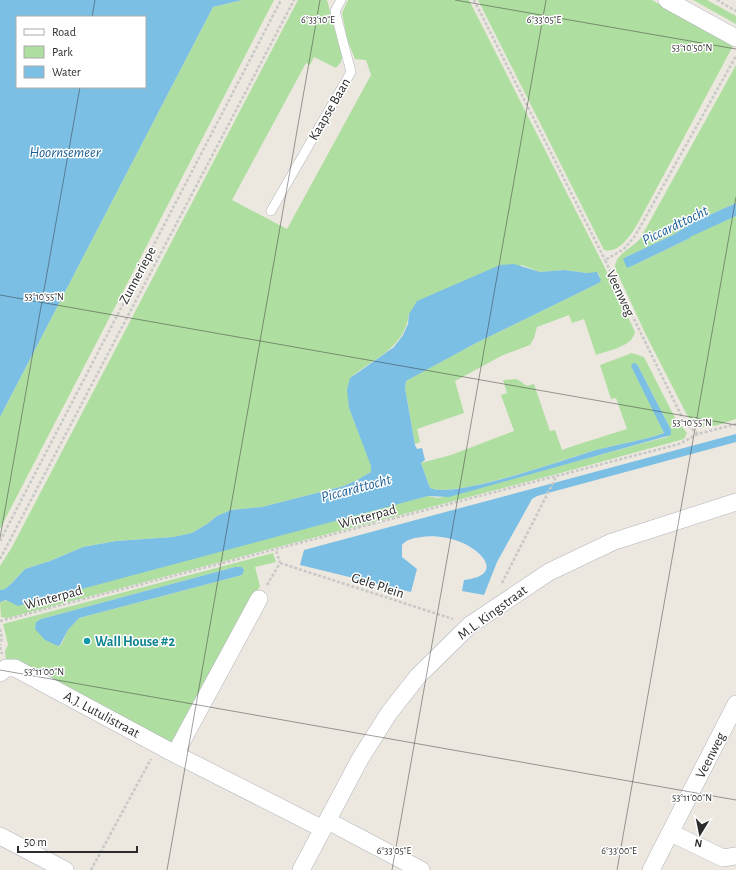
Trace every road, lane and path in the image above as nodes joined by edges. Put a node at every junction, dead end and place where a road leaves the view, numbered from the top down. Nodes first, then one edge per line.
1 (281, 0) edge
2 (294, 0) edge
3 (341, 0) edge
4 (474, 0) edge
5 (667, 0) edge
6 (717, 0) edge
7 (736, 10) edge
8 (736, 38) edge
9 (736, 56) edge
10 (271, 211) dead end
11 (605, 260) junction
12 (736, 424) edge
13 (698, 434) junction
14 (556, 476) junction
15 (736, 502) edge
16 (0, 541) edge
17 (276, 550) junction
18 (0, 559) edge
19 (280, 563) junction
20 (500, 586) dead end
21 (259, 599) joint
22 (0, 622) edge
23 (470, 625) junction
24 (0, 629) edge
25 (0, 645) edge
26 (3, 671) edge
27 (736, 704) edge
28 (159, 744) junction
29 (176, 754) junction
30 (326, 825) junction
31 (670, 833) junction
32 (0, 836) edge
33 (736, 856) edge
34 (65, 870) edge
35 (91, 870) edge
36 (301, 870) edge
37 (421, 870) edge
38 (651, 870) edge

1 - 16 path
2 - 18 path, Zunneriepe
3 - 10 lane, Kaapse Baan
4 - 11 path
5 - 8 street
6 - 7 path
9 - 11 path, Veenweg
11 - 13 path, Veenweg
12 - 13 path, Winterpad
13 - 14 path, Winterpad
14 - 17 path, Winterpad
14 - 20 path
15 - 23 street, M.L. Kingstraat
17 - 19 path
17 - 22 path, Winterpad
19 - 21 path
19 - 23 path, Gele Plein
21 - 29 street
23 - 30 street, M.L. Kingstraat
24 - 25 path
26 - 28 street, A.J. Lutulistraat
27 - 31 street, Veenweg
28 - 29 street, A.J. Lutulistraat
28 - 35 path
29 - 30 street, A.J. Lutulistraat
30 - 36 street, M.L. Kingstraat
30 - 37 street
31 - 33 street
31 - 38 street, Veenweg
32 - 34 street

